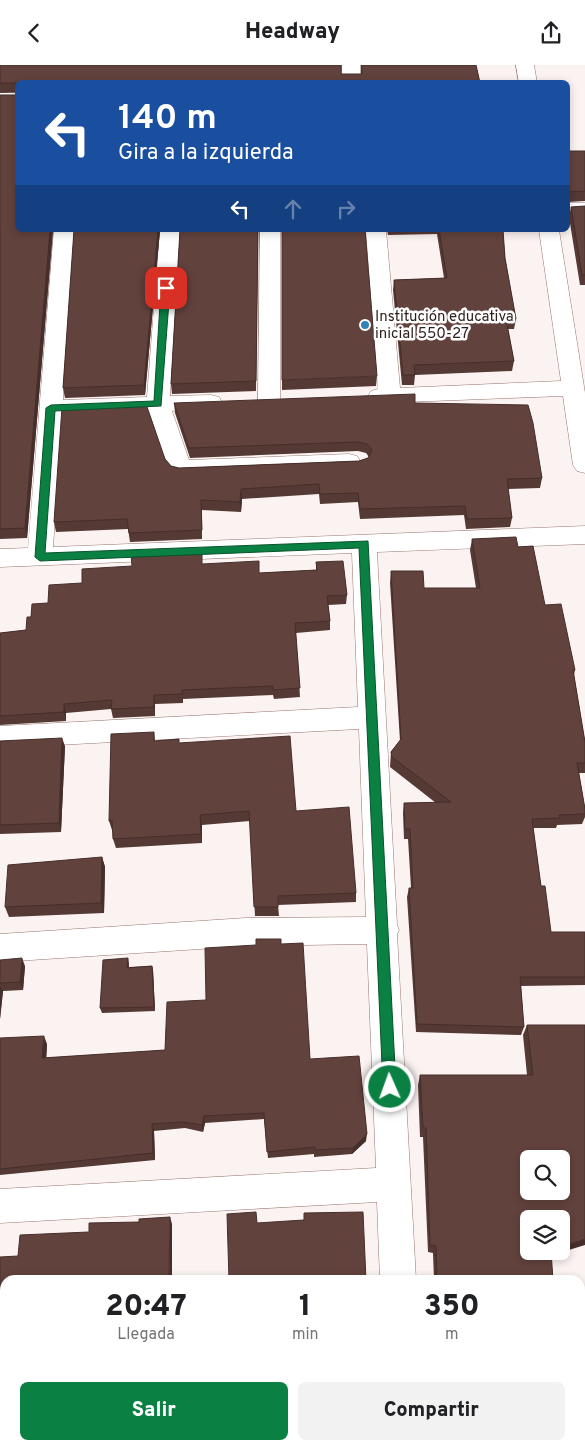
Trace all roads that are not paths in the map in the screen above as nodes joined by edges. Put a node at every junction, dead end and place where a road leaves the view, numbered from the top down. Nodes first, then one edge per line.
1 (351, 65) edge
2 (525, 65) edge
3 (351, 80) edge
4 (528, 80) edge
5 (570, 209) edge
6 (585, 209) edge
7 (64, 232) edge
8 (170, 232) edge
9 (270, 232) edge
10 (376, 232) edge
11 (549, 232) edge
12 (572, 388) junction
13 (390, 395) junction
14 (362, 396) edge
15 (158, 404) junction
16 (51, 408) junction
17 (358, 461) edge
18 (585, 465) edge
19 (585, 535) edge
20 (364, 544) junction
21 (40, 557) junction
22 (0, 558) edge
23 (372, 717) junction
24 (0, 737) edge
25 (384, 930) junction
26 (0, 948) edge
27 (394, 1184) junction
28 (0, 1206) edge
29 (398, 1275) edge

1 - 3 street
2 - 4 street
5 - 6 street
7 - 16 street
8 - 15 street
9 - 15 street
10 - 13 street
11 - 12 street
12 - 13 street
12 - 18 street
13 - 14 street
15 - 16 street
15 - 17 street
16 - 21 street
19 - 20 street
20 - 21 street
20 - 23 street
21 - 22 street
23 - 24 street
23 - 25 street
25 - 26 street
25 - 27 street
27 - 28 street
27 - 29 street

